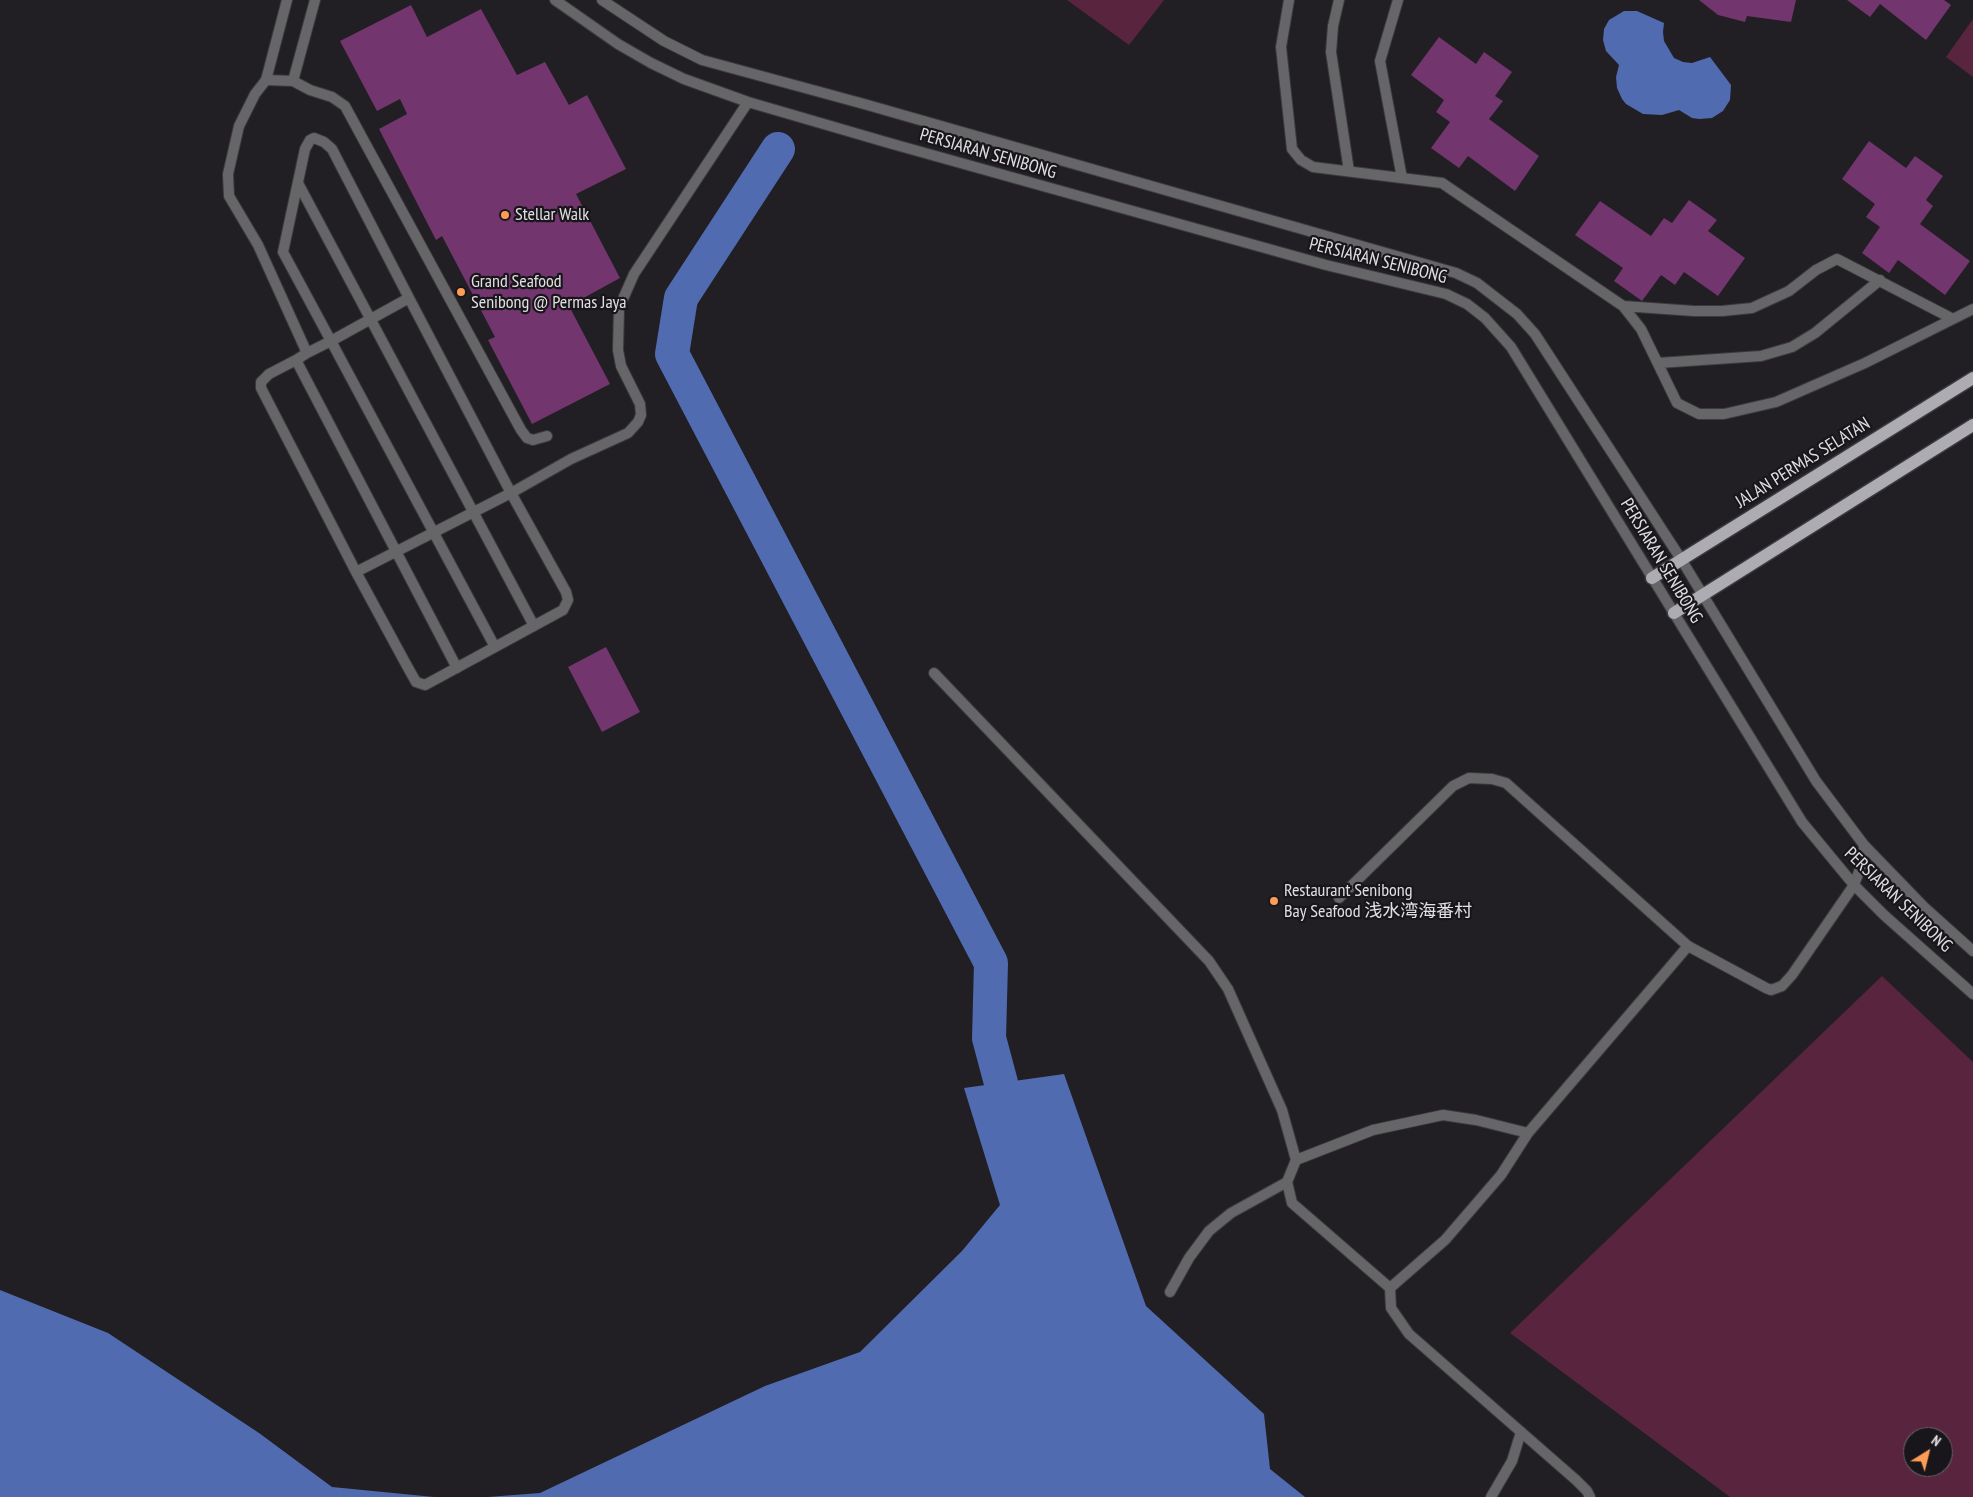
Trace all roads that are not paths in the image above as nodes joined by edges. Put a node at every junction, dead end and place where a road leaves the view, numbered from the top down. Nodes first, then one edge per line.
1 (287, 0) edge
2 (315, 0) edge
3 (555, 0) edge
4 (602, 0) edge
5 (1289, 0) edge
6 (1339, 0) edge
7 (1398, 0) edge
8 (266, 80) junction
9 (293, 81) junction
10 (748, 102) junction
11 (1349, 171) junction
12 (1402, 178) junction
13 (298, 183) junction
14 (1880, 280) junction
15 (409, 298) junction
16 (1623, 306) junction
17 (1973, 309) edge
18 (370, 319) junction
19 (1953, 319) junction
20 (330, 341) junction
21 (307, 353) junction
22 (296, 360) junction
23 (1658, 363) junction
24 (1973, 378) edge
25 (1973, 426) edge
26 (547, 436) dead end
27 (511, 493) junction
28 (473, 512) junction
29 (433, 532) junction
30 (396, 551) junction
31 (1681, 560) junction
32 (356, 572) junction
33 (1652, 578) junction
34 (1702, 596) junction
35 (1674, 613) junction
36 (534, 626) junction
37 (495, 647) junction
38 (457, 668) junction
39 (934, 674) dead end
40 (1864, 845) junction
41 (1854, 885) junction
42 (1339, 898) dead end
43 (1688, 946) junction
44 (1973, 951) edge
45 (1973, 994) edge
46 (1528, 1134) junction
47 (1296, 1160) junction
48 (1287, 1182) junction
49 (1390, 1288) junction
50 (1170, 1292) dead end
51 (1521, 1432) junction
52 (1491, 1497) edge
53 (1590, 1497) edge

1 - 8 street
2 - 9 street
3 - 10 street, PERSIARAN SENIBONG
4 - 31 street, PERSIARAN SENIBONG
5 - 11 street
6 - 11 street
7 - 12 street
8 - 9 street
8 - 21 street
9 - 26 street
10 - 27 street
10 - 33 street, PERSIARAN SENIBONG
11 - 12 street
12 - 16 street
13 - 15 street
13 - 18 street
13 - 20 street
14 - 16 street
14 - 19 street
14 - 23 street
15 - 18 street
15 - 27 street
16 - 23 street
17 - 19 street
18 - 20 street
18 - 28 street
19 - 23 street
20 - 21 street
20 - 29 street
21 - 22 street
22 - 30 street
22 - 32 street
24 - 31 main road, JALAN PERMAS SELATAN
25 - 34 main road
27 - 28 street
27 - 36 street
28 - 29 street
28 - 36 street
29 - 30 street
29 - 37 street
30 - 32 street
30 - 38 street
31 - 33 main road, JALAN PERMAS SELATAN
31 - 34 street, PERSIARAN SENIBONG
32 - 38 street
33 - 35 street, PERSIARAN SENIBONG
34 - 35 main road
34 - 40 street, PERSIARAN SENIBONG
35 - 41 street, PERSIARAN SENIBONG
36 - 37 street
37 - 38 street
39 - 47 street
40 - 41 street
40 - 44 street, PERSIARAN SENIBONG
41 - 43 street
41 - 45 street, PERSIARAN SENIBONG
42 - 43 street
43 - 46 street
46 - 47 street
46 - 49 street
47 - 48 street
48 - 49 street
48 - 50 street
49 - 51 street
51 - 52 street
51 - 53 street

